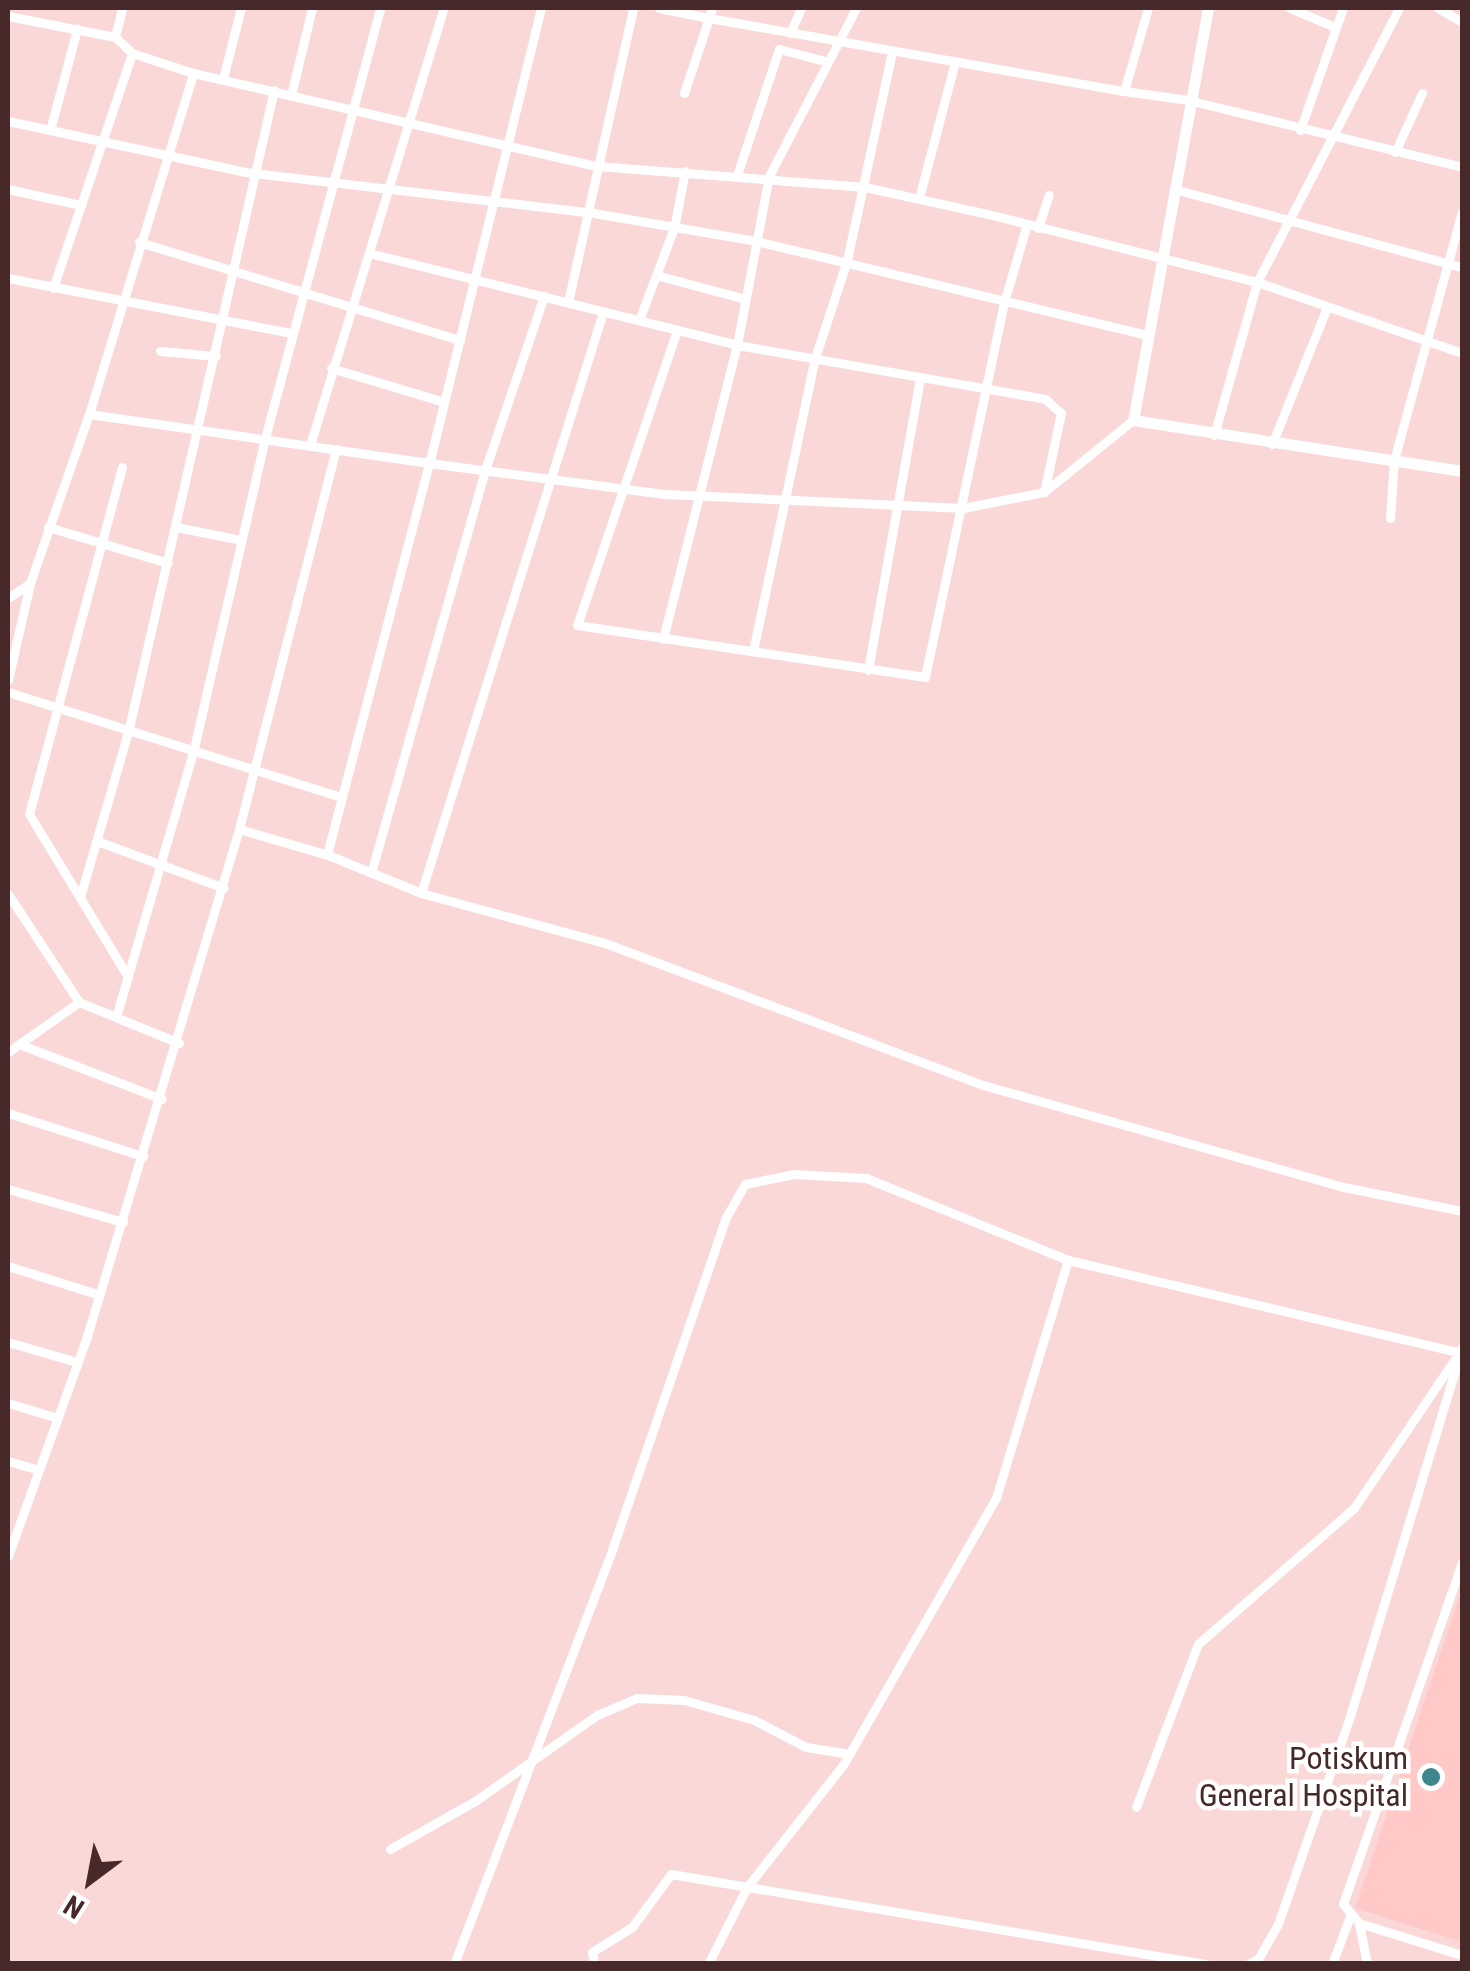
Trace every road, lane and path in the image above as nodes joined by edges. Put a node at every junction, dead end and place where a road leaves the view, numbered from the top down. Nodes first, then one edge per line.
1 (122, 8) edge
2 (241, 8) edge
3 (312, 8) edge
4 (380, 8) edge
5 (444, 8) edge
6 (541, 8) edge
7 (633, 8) edge
8 (659, 8) edge
9 (802, 8) edge
10 (856, 8) edge
11 (1148, 8) edge
12 (1208, 8) edge
13 (1290, 8) edge
14 (1342, 8) edge
15 (1399, 8) edge
16 (1438, 8) edge
17 (711, 13) edge
18 (8, 17) edge
19 (1462, 22) edge
20 (1335, 27) junction
21 (76, 29) junction
22 (790, 33) junction
23 (115, 37) junction
24 (836, 42) junction
25 (892, 52) junction
26 (132, 53) junction
27 (825, 61) junction
28 (955, 62) junction
29 (192, 73) junction
30 (223, 78) junction
31 (274, 90) junction
32 (1124, 92) junction
33 (684, 93) dead end
34 (1422, 93) dead end
35 (291, 94) junction
36 (1188, 100) junction
37 (350, 109) junction
38 (407, 120) junction
39 (8, 121) edge
40 (50, 130) junction
41 (1300, 130) junction
42 (1330, 138) junction
43 (102, 142) junction
44 (509, 146) junction
45 (1395, 152) junction
46 (167, 155) junction
47 (597, 166) junction
48 (1462, 167) edge
49 (685, 172) junction
50 (251, 173) junction
51 (737, 175) junction
52 (769, 176) junction
53 (330, 180) junction
54 (386, 185) junction
55 (865, 187) junction
56 (8, 189) edge
57 (1178, 190) junction
58 (1049, 195) dead end
59 (919, 198) junction
60 (494, 200) junction
61 (81, 205) junction
62 (588, 212) junction
63 (1462, 212) edge
64 (1289, 221) junction
65 (1027, 224) junction
66 (674, 228) junction
67 (1038, 228) junction
68 (756, 240) junction
69 (139, 242) junction
70 (369, 252) junction
71 (847, 260) junction
72 (1161, 262) junction
73 (1446, 264) junction
74 (1462, 267) edge
75 (235, 271) junction
76 (656, 275) junction
77 (8, 278) edge
78 (475, 278) junction
79 (1257, 282) junction
80 (53, 288) junction
81 (302, 292) junction
82 (544, 296) junction
83 (746, 299) junction
84 (1004, 299) junction
85 (568, 302) junction
86 (120, 303) junction
87 (353, 307) junction
88 (1327, 307) junction
89 (603, 312) junction
90 (225, 317) junction
91 (639, 320) junction
92 (678, 330) junction
93 (292, 333) junction
94 (1148, 335) junction
95 (460, 340) junction
96 (1422, 342) junction
97 (737, 345) junction
98 (160, 351) dead end
99 (1462, 352) edge
100 (216, 356) junction
101 (814, 361) junction
102 (331, 368) junction
103 (920, 378) junction
104 (985, 389) junction
105 (444, 402) junction
106 (89, 414) junction
107 (1133, 420) junction
108 (200, 428) junction
109 (1214, 435) junction
110 (264, 438) junction
111 (1272, 444) junction
112 (310, 445) junction
113 (336, 449) junction
114 (1394, 460) junction
115 (429, 463) junction
116 (122, 467) dead end
117 (484, 470) junction
118 (1462, 471) edge
119 (551, 479) junction
120 (625, 490) junction
121 (1044, 492) junction
122 (700, 495) junction
123 (786, 500) junction
124 (893, 505) junction
125 (963, 508) junction
126 (1390, 518) dead end
127 (48, 527) junction
128 (176, 527) junction
129 (241, 540) junction
130 (104, 544) junction
131 (168, 563) junction
132 (30, 583) junction
133 (8, 598) edge
134 (662, 639) junction
135 (753, 652) junction
136 (868, 670) junction
137 (8, 680) edge
138 (8, 692) edge
139 (59, 708) junction
140 (129, 728) junction
141 (194, 748) junction
142 (254, 768) junction
143 (342, 797) junction
144 (238, 829) junction
145 (97, 841) junction
146 (327, 855) junction
147 (160, 864) junction
148 (370, 873) junction
149 (224, 888) junction
150 (420, 892) junction
151 (8, 894) edge
152 (80, 897) junction
153 (128, 977) junction
154 (79, 1002) junction
155 (116, 1017) junction
156 (179, 1043) junction
157 (19, 1044) junction
158 (8, 1052) edge
159 (162, 1099) junction
160 (8, 1113) edge
161 (144, 1156) junction
162 (8, 1189) edge
163 (1462, 1211) edge
164 (123, 1222) junction
165 (1068, 1260) junction
166 (8, 1266) edge
167 (100, 1294) junction
168 (8, 1342) edge
169 (1461, 1350) edge
170 (78, 1362) junction
171 (8, 1403) edge
172 (58, 1418) junction
173 (8, 1462) edge
174 (39, 1470) junction
175 (13, 1524) edge
176 (8, 1556) edge
177 (1462, 1563) edge
178 (849, 1754) junction
179 (528, 1766) junction
180 (1136, 1806) dead end
181 (390, 1849) dead end
182 (747, 1887) junction
183 (1350, 1916) junction
184 (1359, 1923) junction
185 (1462, 1955) edge
186 (1255, 1962) edge
187 (454, 1964) edge
188 (594, 1964) edge
189 (708, 1964) edge
190 (1206, 1964) edge
191 (1332, 1964) edge
192 (1367, 1964) edge

1 - 23 street
2 - 30 street
3 - 35 street
4 - 37 street
5 - 38 street
6 - 44 street
7 - 47 street
8 - 17 street
9 - 22 street
10 - 24 street
11 - 32 street
12 - 36 street
13 - 20 street
14 - 20 street
15 - 42 street
16 - 19 street
17 - 22 street
17 - 33 street
18 - 21 street
20 - 41 street
21 - 23 street
21 - 40 street
22 - 24 street
23 - 26 street
24 - 25 street
24 - 27 street
25 - 28 street
25 - 55 street
26 - 29 street
26 - 43 street
27 - 51 street
27 - 52 street
28 - 32 street
28 - 59 street
29 - 30 street
29 - 46 street
30 - 31 street
31 - 35 street
31 - 50 street
32 - 36 street
34 - 45 street
35 - 37 street
36 - 41 street
36 - 57 street
37 - 38 street
37 - 53 street
38 - 44 street
38 - 54 street
39 - 40 street
40 - 43 street
41 - 42 street
42 - 45 street
42 - 64 street
43 - 46 street
43 - 61 street
44 - 47 street
44 - 60 street
45 - 48 street
46 - 50 street
46 - 69 street
47 - 49 street
47 - 62 street
49 - 51 street
49 - 66 street
50 - 53 street
50 - 75 street
51 - 52 street
52 - 55 street
52 - 68 street
53 - 54 street
53 - 81 street
54 - 60 street
54 - 70 street
55 - 59 street
55 - 71 street
56 - 61 street
57 - 64 street
57 - 72 street
58 - 67 street
59 - 65 street
60 - 62 street
60 - 78 street
61 - 80 street
62 - 66 street
62 - 85 street
63 - 73 street
64 - 73 street
64 - 79 street
65 - 67 street
65 - 84 street
66 - 68 street
66 - 76 street
67 - 72 street
68 - 71 street
68 - 83 street
69 - 75 street
69 - 86 street
70 - 78 street
70 - 87 street
71 - 84 street
71 - 101 street
72 - 79 street
72 - 94 street
73 - 74 street
73 - 96 street
75 - 81 street
75 - 90 street
76 - 83 street
76 - 91 street
77 - 80 street
78 - 82 street
78 - 95 street
79 - 88 street
79 - 109 street
80 - 86 street
81 - 87 street
81 - 93 street
82 - 85 street
82 - 117 street
83 - 97 street
84 - 94 street
84 - 104 street
85 - 89 street
86 - 90 street
86 - 106 street
87 - 95 street
87 - 102 street
88 - 96 street
88 - 111 street
89 - 91 street
89 - 119 street
90 - 93 street
90 - 100 street
91 - 92 street
92 - 97 street
92 - 120 street
93 - 110 street
94 - 107 street
95 - 105 street
96 - 99 street
96 - 114 street
97 - 101 street
97 - 122 street
98 - 100 street
100 - 108 street
101 - 103 street
101 - 123 street
102 - 105 street
102 - 112 street
103 - 104 street
103 - 124 street
104 - 121 street
104 - 125 street
105 - 115 street
106 - 108 street
106 - 127 street
107 - 109 street
107 - 121 street
108 - 110 street
108 - 128 street
109 - 111 street
110 - 112 street
110 - 129 street
111 - 114 street
112 - 113 street
113 - 115 street
113 - 142 street
114 - 118 street
114 - 126 street
115 - 117 street
115 - 143 street
116 - 130 street
117 - 119 street
117 - 148 street
119 - 120 street
119 - 150 street
120 - 122 street
120 - 134 street
121 - 125 street
122 - 123 street
122 - 134 street
123 - 124 street
123 - 135 street
124 - 125 street
124 - 136 street
125 - 136 street
127 - 130 street
127 - 132 street
128 - 129 street
128 - 131 street
129 - 141 street
130 - 131 street
130 - 139 street
131 - 140 street
132 - 133 street
132 - 137 street
134 - 135 street
135 - 136 street
138 - 139 street
139 - 140 street
139 - 152 street
140 - 141 street
140 - 145 street
141 - 142 street
141 - 147 street
142 - 143 street
142 - 144 street
143 - 146 street
144 - 146 street
144 - 149 street
145 - 147 street
145 - 152 street
146 - 148 street
147 - 149 street
147 - 153 street
148 - 150 street
149 - 156 street
150 - 163 street
151 - 154 street
152 - 153 street
153 - 155 street
154 - 155 street
154 - 157 street
155 - 156 street
156 - 159 street
157 - 158 street
157 - 159 street
159 - 161 street
160 - 161 street
161 - 164 street
162 - 164 street
164 - 167 street
165 - 169 street
165 - 178 street
165 - 179 street
166 - 167 street
167 - 170 street
168 - 170 street
169 - 180 street
169 - 186 street
170 - 172 street
171 - 172 street
172 - 174 street
173 - 174 street
174 - 175 street
175 - 176 street
177 - 183 street
178 - 179 street
178 - 182 street
179 - 181 street
179 - 187 street
182 - 188 street
182 - 189 street
182 - 190 street
183 - 184 street
183 - 191 street
184 - 185 street
184 - 192 street

